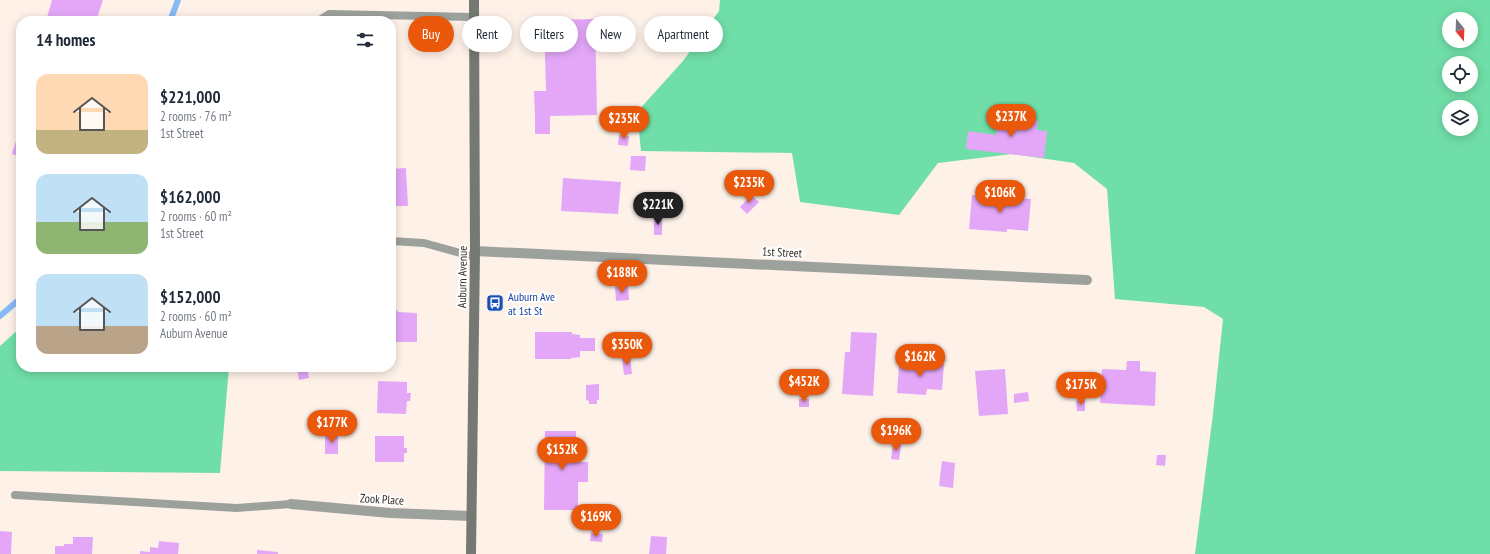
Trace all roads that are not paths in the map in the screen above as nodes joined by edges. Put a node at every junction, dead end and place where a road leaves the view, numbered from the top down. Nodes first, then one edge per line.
1 (474, 0) edge
2 (326, 16) edge
3 (474, 16) edge
4 (462, 18) edge
5 (474, 52) edge
6 (396, 241) edge
7 (475, 254) junction
8 (1087, 280) dead end
9 (15, 495) dead end
10 (291, 504) joint
11 (471, 516) junction
12 (471, 554) edge

1 - 3 street, Auburn Avenue
2 - 4 lane
5 - 7 street, Auburn Avenue
6 - 7 lane
7 - 8 street, 1st Street
7 - 11 street, Auburn Avenue
9 - 10 lane
10 - 11 street, Zook Place
11 - 12 street, Auburn Avenue

